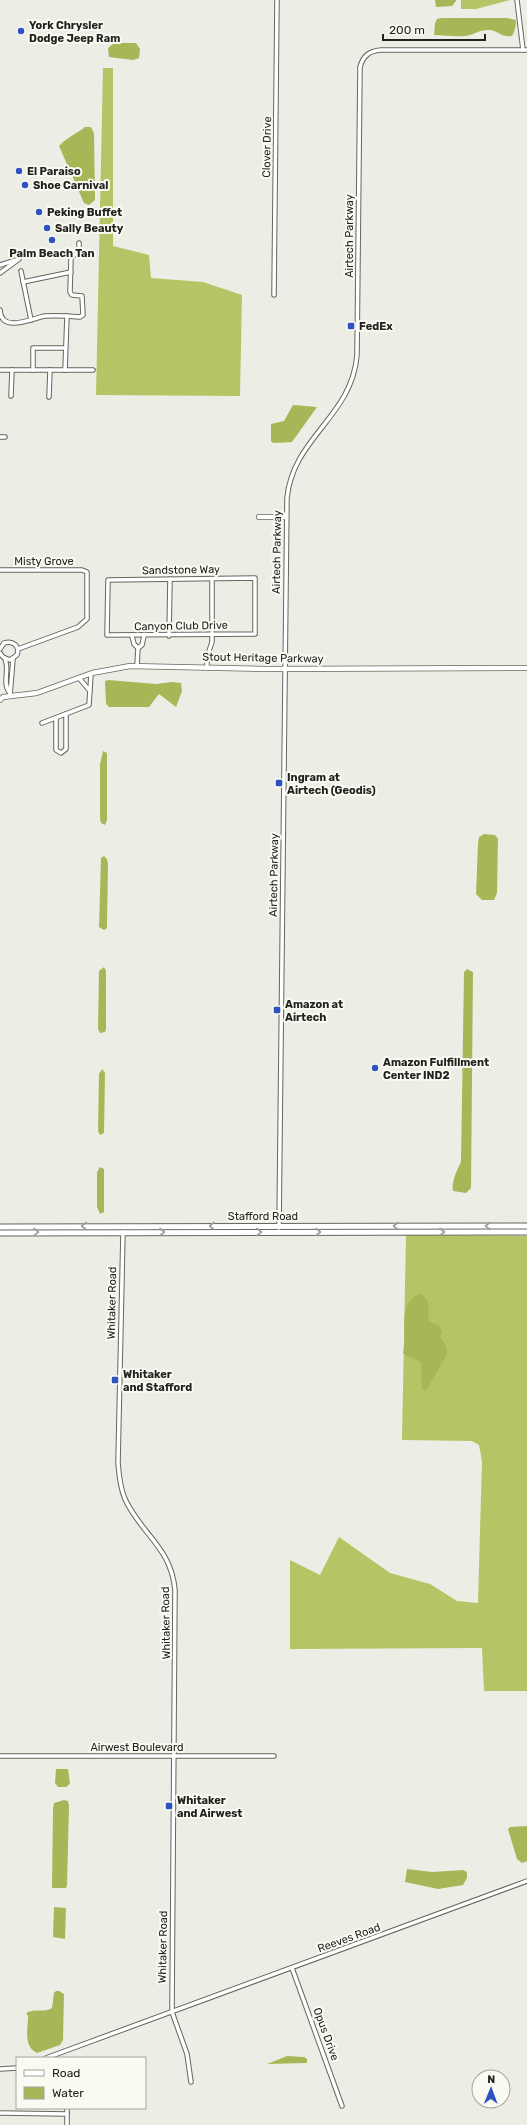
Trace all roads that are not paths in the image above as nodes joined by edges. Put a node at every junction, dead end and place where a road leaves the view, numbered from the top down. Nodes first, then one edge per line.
1 (277, 0) edge
2 (517, 0) edge
3 (525, 50) edge
4 (79, 243) dead end
5 (0, 265) edge
6 (21, 271) dead end
7 (71, 272) junction
8 (0, 273) edge
9 (23, 282) junction
10 (274, 295) dead end
11 (0, 310) edge
12 (67, 316) junction
13 (31, 320) junction
14 (65, 348) junction
15 (0, 370) edge
16 (12, 370) junction
17 (33, 370) junction
18 (50, 370) junction
19 (65, 370) junction
20 (93, 370) dead end
21 (11, 396) dead end
22 (49, 397) dead end
23 (0, 437) edge
24 (5, 437) dead end
25 (259, 517) dead end
26 (286, 517) junction
27 (0, 570) edge
28 (212, 578) junction
29 (170, 579) junction
30 (255, 634) joint
31 (107, 636) joint
32 (132, 636) junction
33 (144, 636) junction
34 (169, 636) junction
35 (212, 636) junction
36 (138, 648) junction
37 (0, 649) edge
38 (18, 649) junction
39 (0, 653) edge
40 (5, 659) junction
41 (13, 659) junction
42 (137, 666) junction
43 (207, 666) junction
44 (285, 668) junction
45 (527, 668) edge
46 (91, 674) junction
47 (79, 678) junction
48 (90, 691) junction
49 (10, 694) junction
50 (1, 696) edge
51 (66, 714) junction
52 (56, 718) junction
53 (42, 723) dead end
54 (0, 1226) edge
55 (122, 1226) junction
56 (280, 1226) junction
57 (527, 1226) edge
58 (122, 1232) junction
59 (279, 1232) junction
60 (527, 1232) edge
61 (0, 1233) edge
62 (0, 1756) edge
63 (274, 1756) dead end
64 (174, 1757) junction
65 (527, 1881) edge
66 (292, 1968) junction
67 (172, 2012) junction
68 (60, 2053) junction
69 (49, 2057) edge
70 (62, 2057) edge
71 (16, 2068) edge
72 (0, 2069) edge
73 (191, 2082) dead end
74 (342, 2106) dead end
75 (67, 2109) edge
76 (0, 2114) edge
77 (67, 2114) junction
78 (67, 2125) edge

1 - 10 street, Clover Drive
2 - 3 street
3 - 26 street, Airtech Parkway
4 - 7 street
5 - 8 street
6 - 9 street
7 - 9 street
7 - 12 street
9 - 13 street
11 - 13 street
12 - 13 street
12 - 14 street
14 - 17 street
14 - 19 street
15 - 16 street
16 - 17 street
16 - 21 street
17 - 18 street
18 - 19 street
18 - 22 street
19 - 20 street
23 - 24 street
25 - 26 street
26 - 44 street, Airtech Parkway
27 - 38 street, Misty Grove
28 - 29 street, Sandstone Way
28 - 30 street, Sandstone Way
28 - 35 street
29 - 31 street, Sandstone Way
29 - 34 street
30 - 35 street, Canyon Club Drive
31 - 32 street, Canyon Club Drive
32 - 33 street, Canyon Club Drive
32 - 36 street
33 - 34 street, Canyon Club Drive
33 - 36 street
34 - 35 street, Canyon Club Drive
35 - 43 street
36 - 42 street
37 - 38 street
38 - 41 street
39 - 40 street
40 - 41 street
40 - 49 street
41 - 49 street
42 - 43 street, Stout Heritage Parkway
42 - 46 street, Stout Heritage Parkway
43 - 44 street, Stout Heritage Parkway
44 - 45 street, Stout Heritage Parkway
44 - 56 street, Airtech Parkway
46 - 47 street, Stout Heritage Parkway
46 - 48 street
47 - 48 street
47 - 49 street, Stout Heritage Parkway
48 - 51 street
49 - 50 street, Stout Heritage Parkway
51 - 52 street
51 - 52 street
52 - 53 street
55 -> 54 main road, Stafford Road
56 -> 55 main road, Stafford Road
55 - 58 street, Whitaker Road
57 -> 56 main road, Stafford Road
56 - 59 street, Airtech Parkway
58 -> 59 main road, Stafford Road
61 -> 58 main road, Stafford Road
58 - 64 street, Whitaker Road
59 -> 60 main road, Stafford Road
62 - 64 street, Airwest Boulevard
63 - 64 street, Airwest Boulevard
64 - 67 street, Whitaker Road
65 - 66 street, Reeves Road
66 - 67 street, Reeves Road
66 - 74 street, Opus Drive
67 - 68 street
67 - 73 street, Whitaker Road
68 - 69 street
68 - 70 street
71 - 72 street
75 - 77 street
76 - 77 street
77 - 78 street

